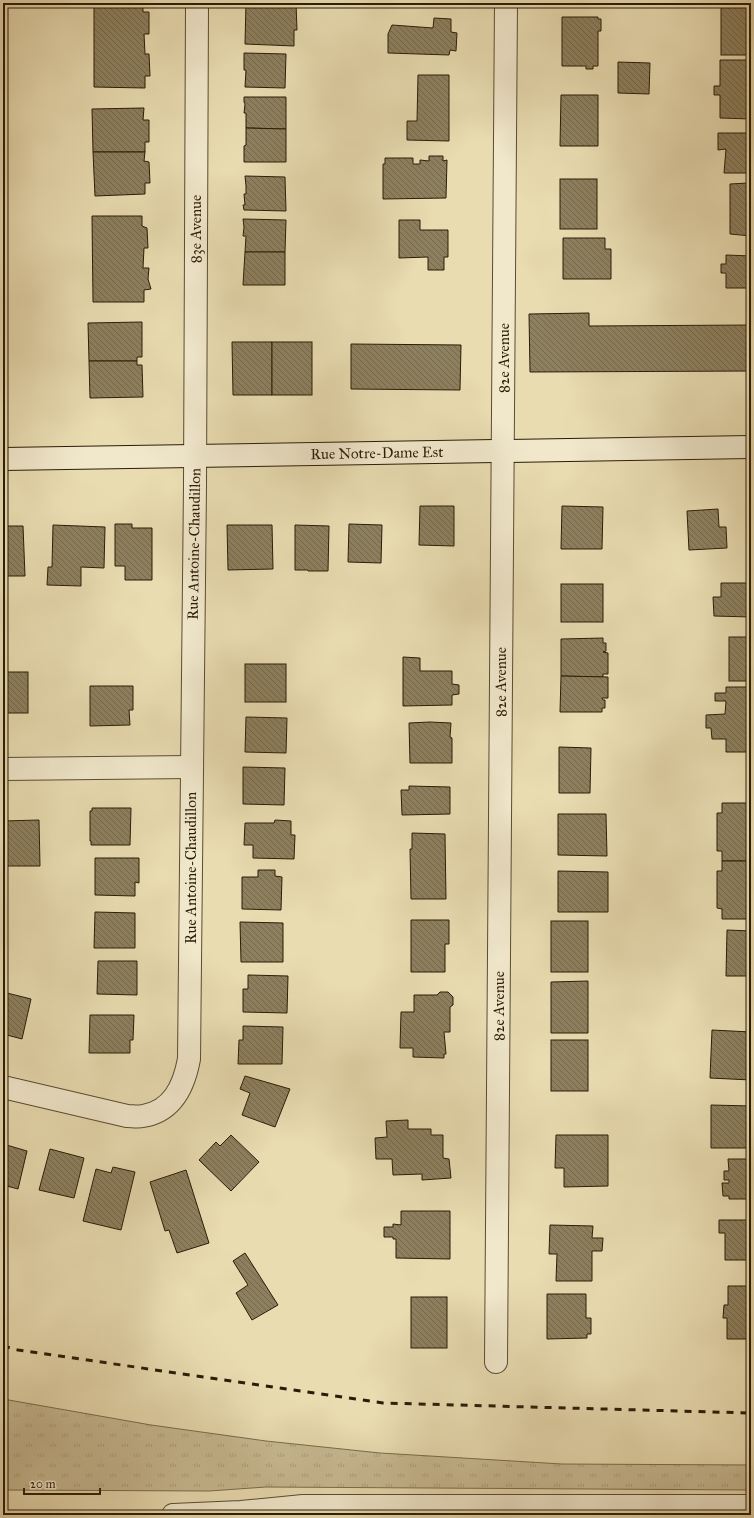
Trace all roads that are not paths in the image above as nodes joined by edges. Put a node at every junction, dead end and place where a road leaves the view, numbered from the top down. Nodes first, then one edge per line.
1 (197, 3) edge
2 (506, 3) edge
3 (751, 447) edge
4 (503, 451) junction
5 (195, 455) junction
6 (3, 459) edge
7 (191, 767) junction
8 (3, 770) edge
9 (3, 1087) edge
10 (496, 1362) dead end
11 (751, 1506) edge
12 (503, 1510) edge
13 (173, 1515) edge

1 - 5 street, 83e Avenue
2 - 4 street, 82e Avenue
3 - 4 street, Rue Notre-Dame Est
4 - 5 street, Rue Notre-Dame Est
4 - 10 street, 82e Avenue
5 - 6 street, Rue Notre-Dame Est
5 - 7 street, Rue Antoine-Chaudillon
7 - 8 street
7 - 9 street, Rue Antoine-Chaudillon
11 - 12 street
12 - 13 street

